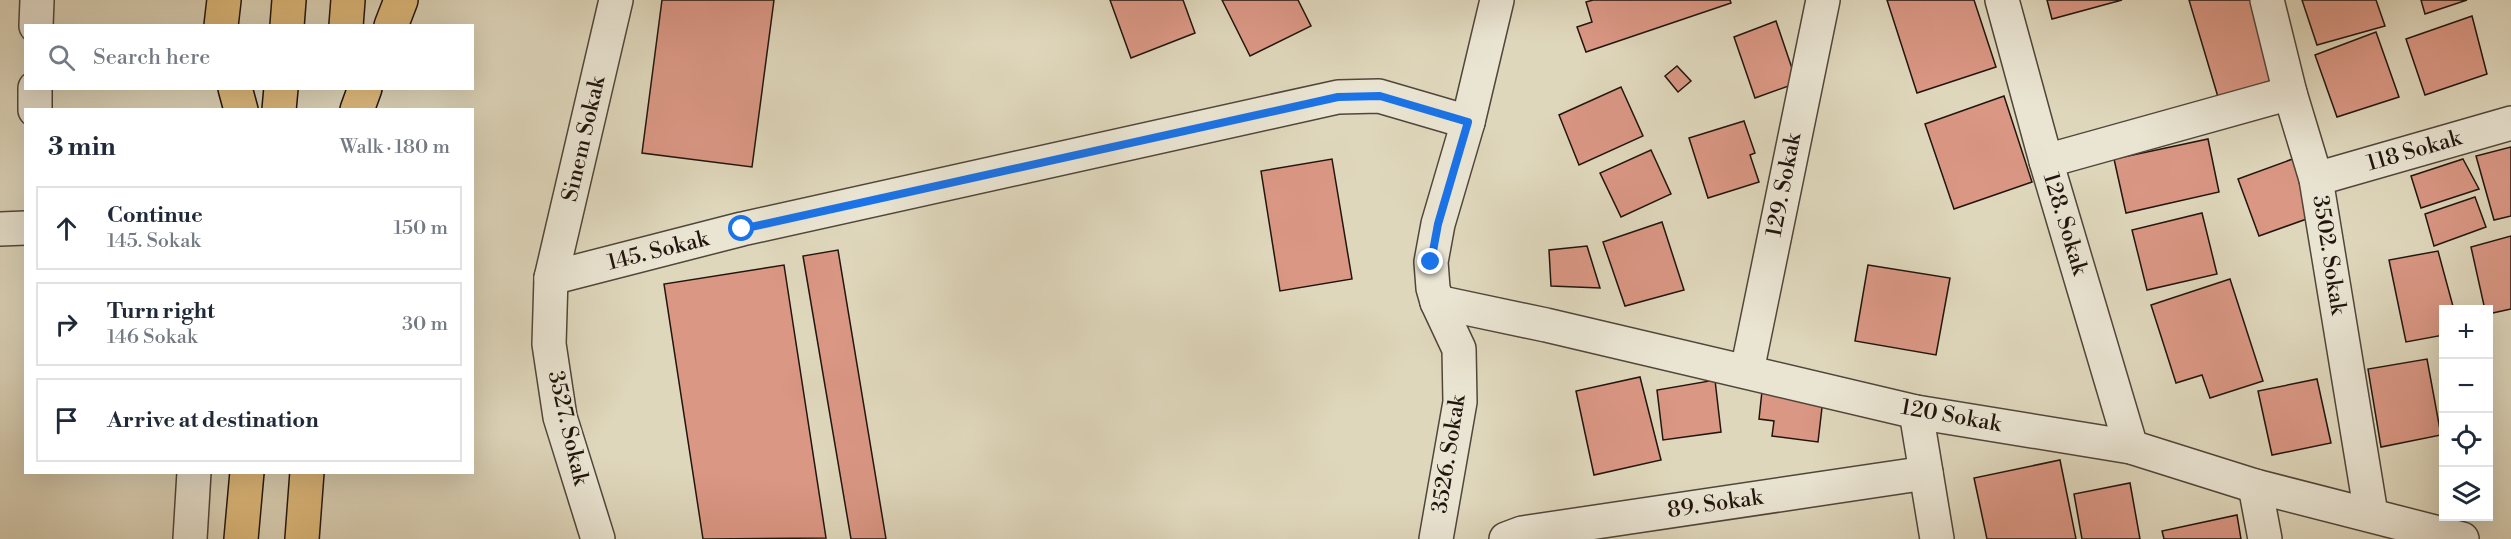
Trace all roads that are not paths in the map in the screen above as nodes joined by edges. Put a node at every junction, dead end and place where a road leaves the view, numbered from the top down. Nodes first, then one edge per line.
1 (37, 0) edge
2 (224, 0) edge
3 (289, 0) edge
4 (348, 0) edge
5 (401, 0) edge
6 (616, 0) edge
7 (1497, 0) edge
8 (1823, 0) edge
9 (2002, 0) edge
10 (2267, 0) edge
11 (36, 24) edge
12 (221, 24) edge
13 (287, 24) edge
14 (346, 24) edge
15 (392, 24) edge
16 (35, 90) edge
17 (236, 90) edge
18 (281, 90) edge
19 (341, 90) edge
20 (364, 90) edge
21 (2290, 93) junction
22 (35, 108) edge
23 (240, 108) edge
24 (279, 108) edge
25 (339, 108) edge
26 (358, 108) edge
27 (1468, 122) junction
28 (2511, 123) edge
29 (2046, 161) junction
30 (2316, 179) junction
31 (24, 228) edge
32 (0, 229) edge
33 (551, 278) junction
34 (1437, 302) junction
35 (1747, 371) junction
36 (1916, 412) junction
37 (2131, 447) junction
38 (1926, 473) junction
39 (194, 474) edge
40 (247, 474) edge
41 (307, 474) edge
42 (2255, 486) junction
43 (2372, 514) junction
44 (190, 539) edge
45 (241, 539) edge
46 (302, 539) edge
47 (598, 539) edge
48 (1436, 539) edge
49 (1506, 539) edge
50 (1937, 539) edge
51 (2265, 539) edge
52 (2462, 539) edge

1 - 11 street
2 - 12 highway
3 - 13 highway
4 - 14 highway
5 - 15 highway
6 - 33 street, Sinem Sokak
7 - 27 street, 3526. Sokak
8 - 35 street, 129. Sokak
9 - 29 street, 128. Sokak
10 - 21 street, 3502. Sokak
16 - 22 street
17 - 23 highway
18 - 24 highway
19 - 25 highway
20 - 26 highway
21 - 29 street
21 - 30 street, 3502. Sokak
27 - 33 street, 145. Sokak
27 - 34 street, 3526. Sokak
28 - 30 street, 118 Sokak
29 - 37 street, 128. Sokak
30 - 43 street, 3502. Sokak
31 - 32 street
33 - 47 street, 3527. Sokak
34 - 35 street, 120 Sokak
34 - 48 street, 3526. Sokak
35 - 36 street, 120 Sokak
36 - 37 street, 120 Sokak
36 - 38 street
37 - 42 street, 120 Sokak
38 - 49 street, 89. Sokak
38 - 50 street
39 - 44 street
40 - 45 highway
41 - 46 highway
42 - 43 street, 120 Sokak
42 - 51 street
43 - 52 street, 120 Sokak

